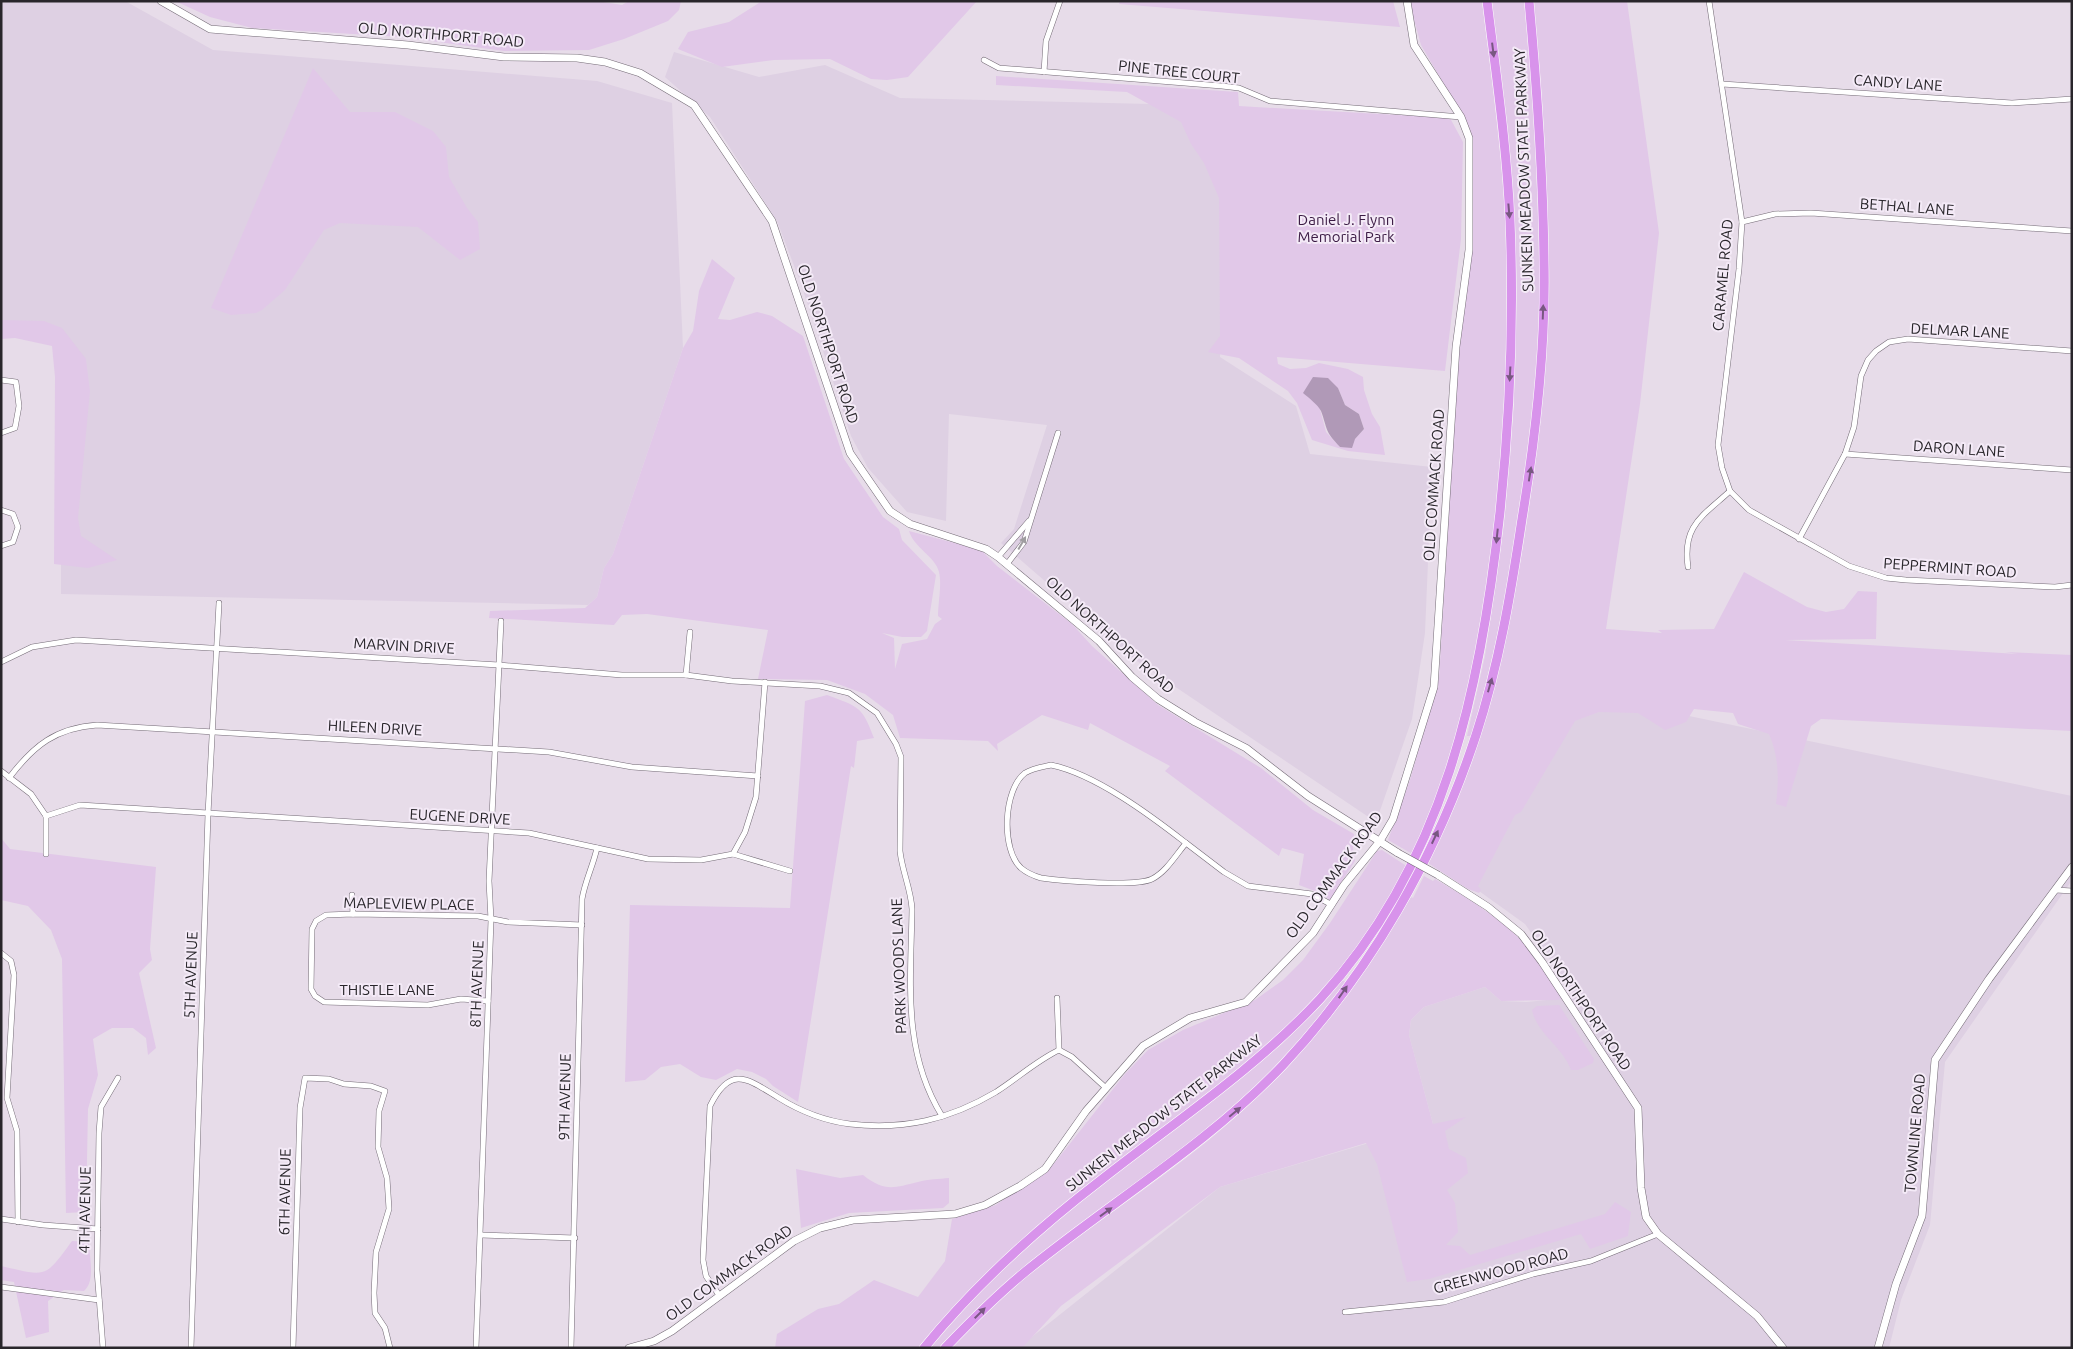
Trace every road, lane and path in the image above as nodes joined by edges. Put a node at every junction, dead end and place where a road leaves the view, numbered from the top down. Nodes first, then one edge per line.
1 (161, 1) edge
2 (1060, 1) edge
3 (1407, 1) edge
4 (1487, 1) edge
5 (1529, 1) edge
6 (1709, 1) edge
7 (984, 60) dead end
8 (1044, 72) junction
9 (1722, 84) junction
10 (2072, 98) edge
11 (1462, 117) junction
12 (1742, 222) junction
13 (2072, 231) edge
14 (2072, 351) edge
15 (1, 380) edge
16 (1, 433) edge
17 (1058, 433) dead end
18 (1845, 454) junction
19 (2072, 470) edge
20 (1730, 491) junction
21 (1, 510) edge
22 (1031, 519) junction
23 (1798, 539) junction
24 (1, 546) edge
25 (998, 557) junction
26 (1007, 564) junction
27 (1688, 567) dead end
28 (2072, 585) edge
29 (219, 603) dead end
30 (501, 621) dead end
31 (690, 632) dead end
32 (216, 647) junction
33 (1, 661) edge
34 (499, 665) junction
35 (686, 675) junction
36 (765, 682) junction
37 (808, 685) joint
38 (212, 731) junction
39 (495, 748) junction
40 (1, 770) edge
41 (758, 776) junction
42 (9, 778) junction
43 (208, 814) junction
44 (46, 816) junction
45 (492, 832) junction
46 (1380, 841) junction
47 (1186, 843) junction
48 (597, 848) junction
49 (46, 854) dead end
50 (733, 854) junction
51 (2072, 867) edge
52 (790, 871) dead end
53 (2056, 890) junction
54 (2072, 891) edge
55 (352, 895) dead end
56 (1332, 905) junction
57 (353, 914) junction
58 (326, 915) joint
59 (492, 920) junction
60 (582, 925) junction
61 (1, 953) edge
62 (1057, 998) dead end
63 (488, 1001) junction
64 (1059, 1050) junction
65 (118, 1078) dead end
66 (1106, 1088) junction
67 (942, 1116) junction
68 (1, 1219) edge
69 (18, 1222) junction
70 (98, 1229) junction
71 (1658, 1234) junction
72 (481, 1235) junction
73 (575, 1238) junction
74 (1, 1287) edge
75 (719, 1295) junction
76 (100, 1300) junction
77 (1346, 1312) dead end
78 (104, 1348) edge
79 (191, 1348) edge
80 (294, 1348) edge
81 (390, 1348) edge
82 (476, 1348) edge
83 (571, 1348) edge
84 (629, 1348) edge
85 (924, 1348) edge
86 (945, 1348) edge
87 (1783, 1348) edge
88 (1878, 1348) edge

1 - 25 main road, OLD NORTHPORT ROAD
2 - 8 street
3 - 11 main road, OLD COMMACK ROAD
4 -> 85 highway, SUNKEN MEADOW STATE PARKWAY
86 -> 5 highway, SUNKEN MEADOW STATE PARKWAY
6 - 9 street, CARAMEL ROAD
7 - 8 street, PINE TREE COURT
8 - 11 street, PINE TREE COURT
9 - 10 street, CANDY LANE
9 - 12 street, CARAMEL ROAD
11 - 46 main road, OLD COMMACK ROAD
12 - 13 street, BETHAL LANE
12 - 20 street, CARAMEL ROAD
14 - 18 street, DELMAR LANE
15 - 16 street
17 - 22 street
18 - 19 street, DARON LANE
18 - 23 street, DELMAR LANE
20 - 23 street, PEPPERMINT ROAD
20 - 27 street
21 - 24 street
22 - 25 street
26 -> 22 street
23 - 28 street, PEPPERMINT ROAD
25 - 26 main road, OLD NORTHPORT ROAD
26 - 46 main road, OLD NORTHPORT ROAD
29 - 32 street, 5TH AVENUE
30 - 34 street, 8TH AVENUE
31 - 35 street
32 - 33 street, MARVIN DRIVE
32 - 34 street, MARVIN DRIVE
32 - 38 street, 5TH AVENUE
34 - 35 street, MARVIN DRIVE
34 - 39 street, 8TH AVENUE
35 - 36 street, MARVIN DRIVE
36 - 37 street, MARVIN DRIVE
36 - 41 street
37 - 67 street, PARK WOODS LANE
38 - 39 street, HILEEN DRIVE
38 - 42 street, HILEEN DRIVE
38 - 43 street, 5TH AVENUE
39 - 41 street, HILEEN DRIVE
39 - 45 street, 8TH AVENUE
40 - 42 street
41 - 50 street
42 - 44 street
43 - 44 street, EUGENE DRIVE
43 - 45 street, EUGENE DRIVE
43 - 79 street, 5TH AVENUE
44 - 49 street
45 - 48 street, EUGENE DRIVE
45 - 59 street, 8TH AVENUE
46 - 56 main road, OLD COMMACK ROAD
46 - 71 main road, OLD NORTHPORT ROAD, bridge
47 - 47 street
47 - 56 street
48 - 50 street, EUGENE DRIVE
48 - 60 street, 9TH AVENUE
50 - 52 street
51 - 53 main road, TOWNLINE ROAD
53 - 54 street
53 - 88 main road, TOWNLINE ROAD
55 - 57 street
56 - 66 main road, OLD COMMACK ROAD
57 - 58 street, MAPLEVIEW PLACE
57 - 59 street, MAPLEVIEW PLACE
58 - 63 street, THISTLE LANE
59 - 60 street, MAPLEVIEW PLACE
59 - 63 street, 8TH AVENUE
60 - 73 street, 9TH AVENUE
61 - 69 street
62 - 64 street
63 - 72 street, 8TH AVENUE
64 - 66 street
64 - 67 street
65 - 70 street, 4TH AVENUE
66 - 75 main road, OLD COMMACK ROAD
67 - 75 street
68 - 69 street
69 - 70 street
70 - 76 street, 4TH AVENUE
71 - 77 street, GREENWOOD ROAD
71 - 87 main road, OLD NORTHPORT ROAD
72 - 73 street
72 - 82 street, 8TH AVENUE
73 - 83 street, 9TH AVENUE
74 - 76 street
75 - 84 main road, OLD COMMACK ROAD
76 - 78 street, 4TH AVENUE
80 - 81 street, 6TH AVENUE

